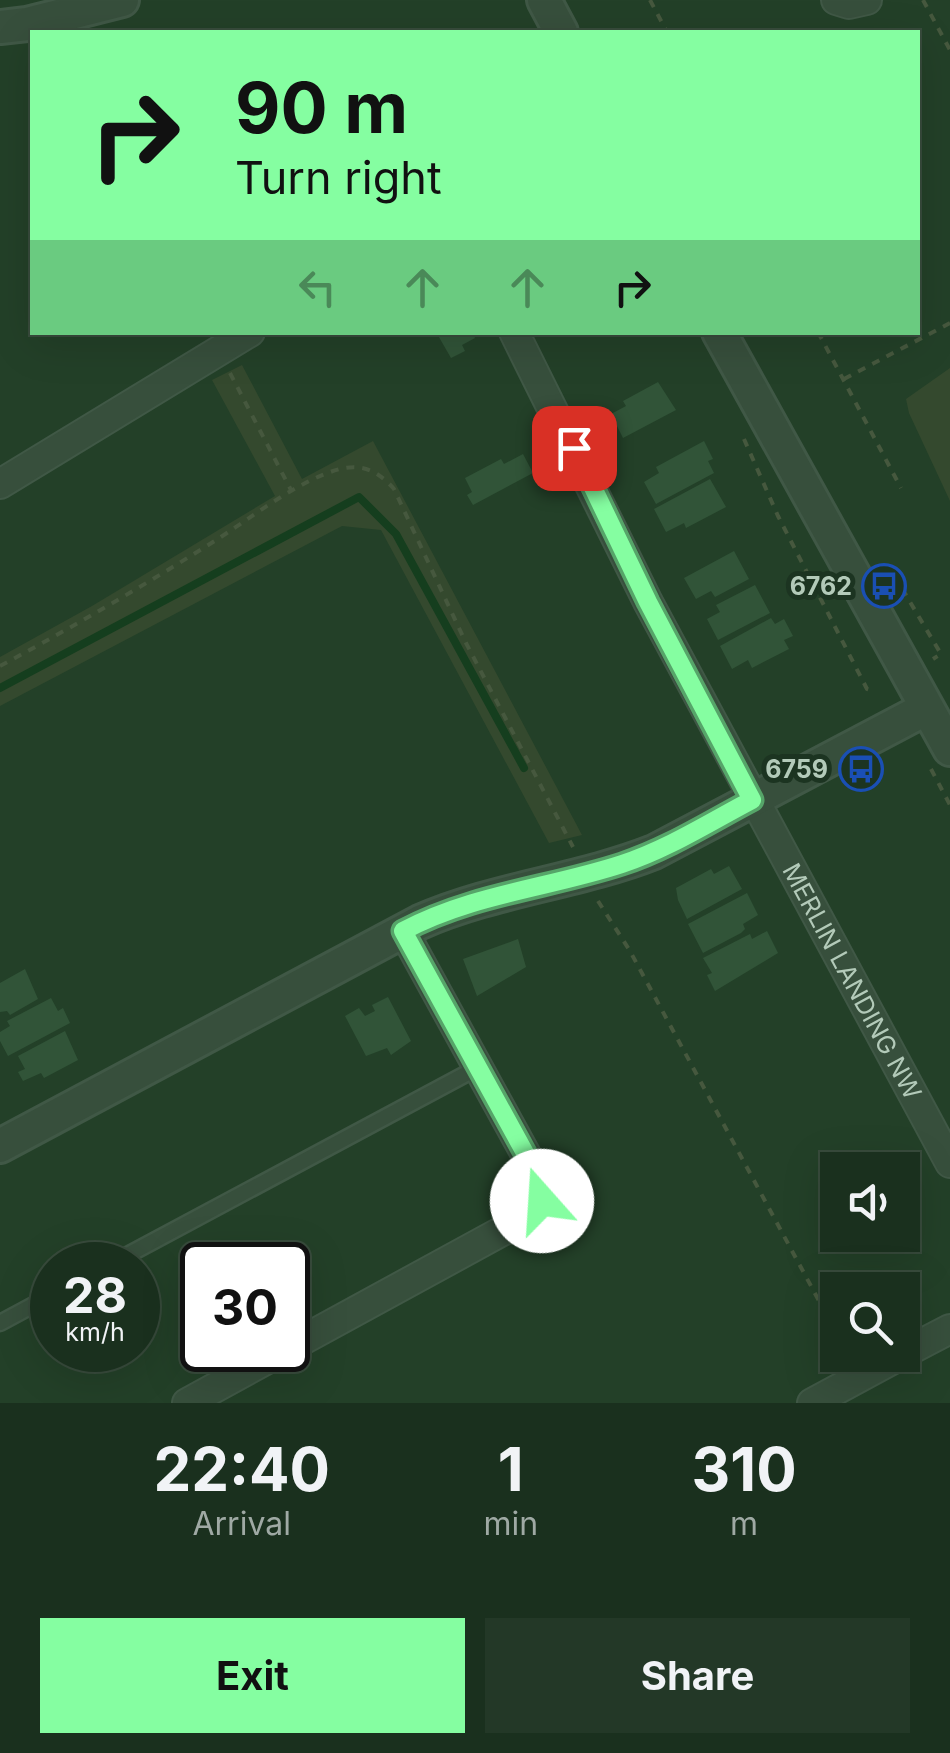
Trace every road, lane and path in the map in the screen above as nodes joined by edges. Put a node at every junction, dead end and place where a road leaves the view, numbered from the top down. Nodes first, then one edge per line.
1 (122, 0) edge
2 (544, 0) edge
3 (650, 0) edge
4 (923, 0) edge
5 (0, 27) edge
6 (560, 30) edge
7 (666, 30) edge
8 (950, 50) edge
9 (950, 323) edge
10 (245, 335) edge
11 (515, 335) edge
12 (721, 335) edge
13 (820, 335) edge
14 (218, 351) junction
15 (844, 379) junction
16 (743, 437) dead end
17 (0, 484) edge
18 (902, 488) dead end
19 (292, 492) junction
20 (894, 575) dead end
21 (933, 659) dead end
22 (0, 666) edge
23 (873, 691) dead end
24 (927, 708) junction
25 (937, 753) edge
26 (752, 800) junction
27 (950, 804) edge
28 (575, 854) dead end
29 (595, 892) dead end
30 (403, 931) junction
31 (476, 1068) junction
32 (2, 1140) edge
33 (950, 1163) edge
34 (152, 1242) edge
35 (820, 1303) edge
36 (30, 1307) edge
37 (0, 1324) edge
38 (949, 1332) edge
39 (310, 1336) edge
40 (920, 1346) edge
41 (243, 1372) edge
42 (870, 1372) edge
43 (186, 1403) edge
44 (812, 1403) edge

1 - 5 street
2 - 6 street
3 - 7 path
4 - 8 path
9 - 15 path
10 - 14 street
11 - 26 street, MERLIN LANDING NW
12 - 24 street
13 - 15 path
14 - 17 street
14 - 19 path
15 - 18 path
16 - 23 path
19 - 22 path
19 - 28 path
20 - 21 path
24 - 25 street
24 - 26 street
25 - 27 path
26 - 30 street
26 - 33 street, MERLIN LANDING NW
29 - 35 path
30 - 31 street
30 - 32 street
31 - 34 lane
31 - 39 street
36 - 37 lane
38 - 40 street
41 - 43 street
42 - 44 street

